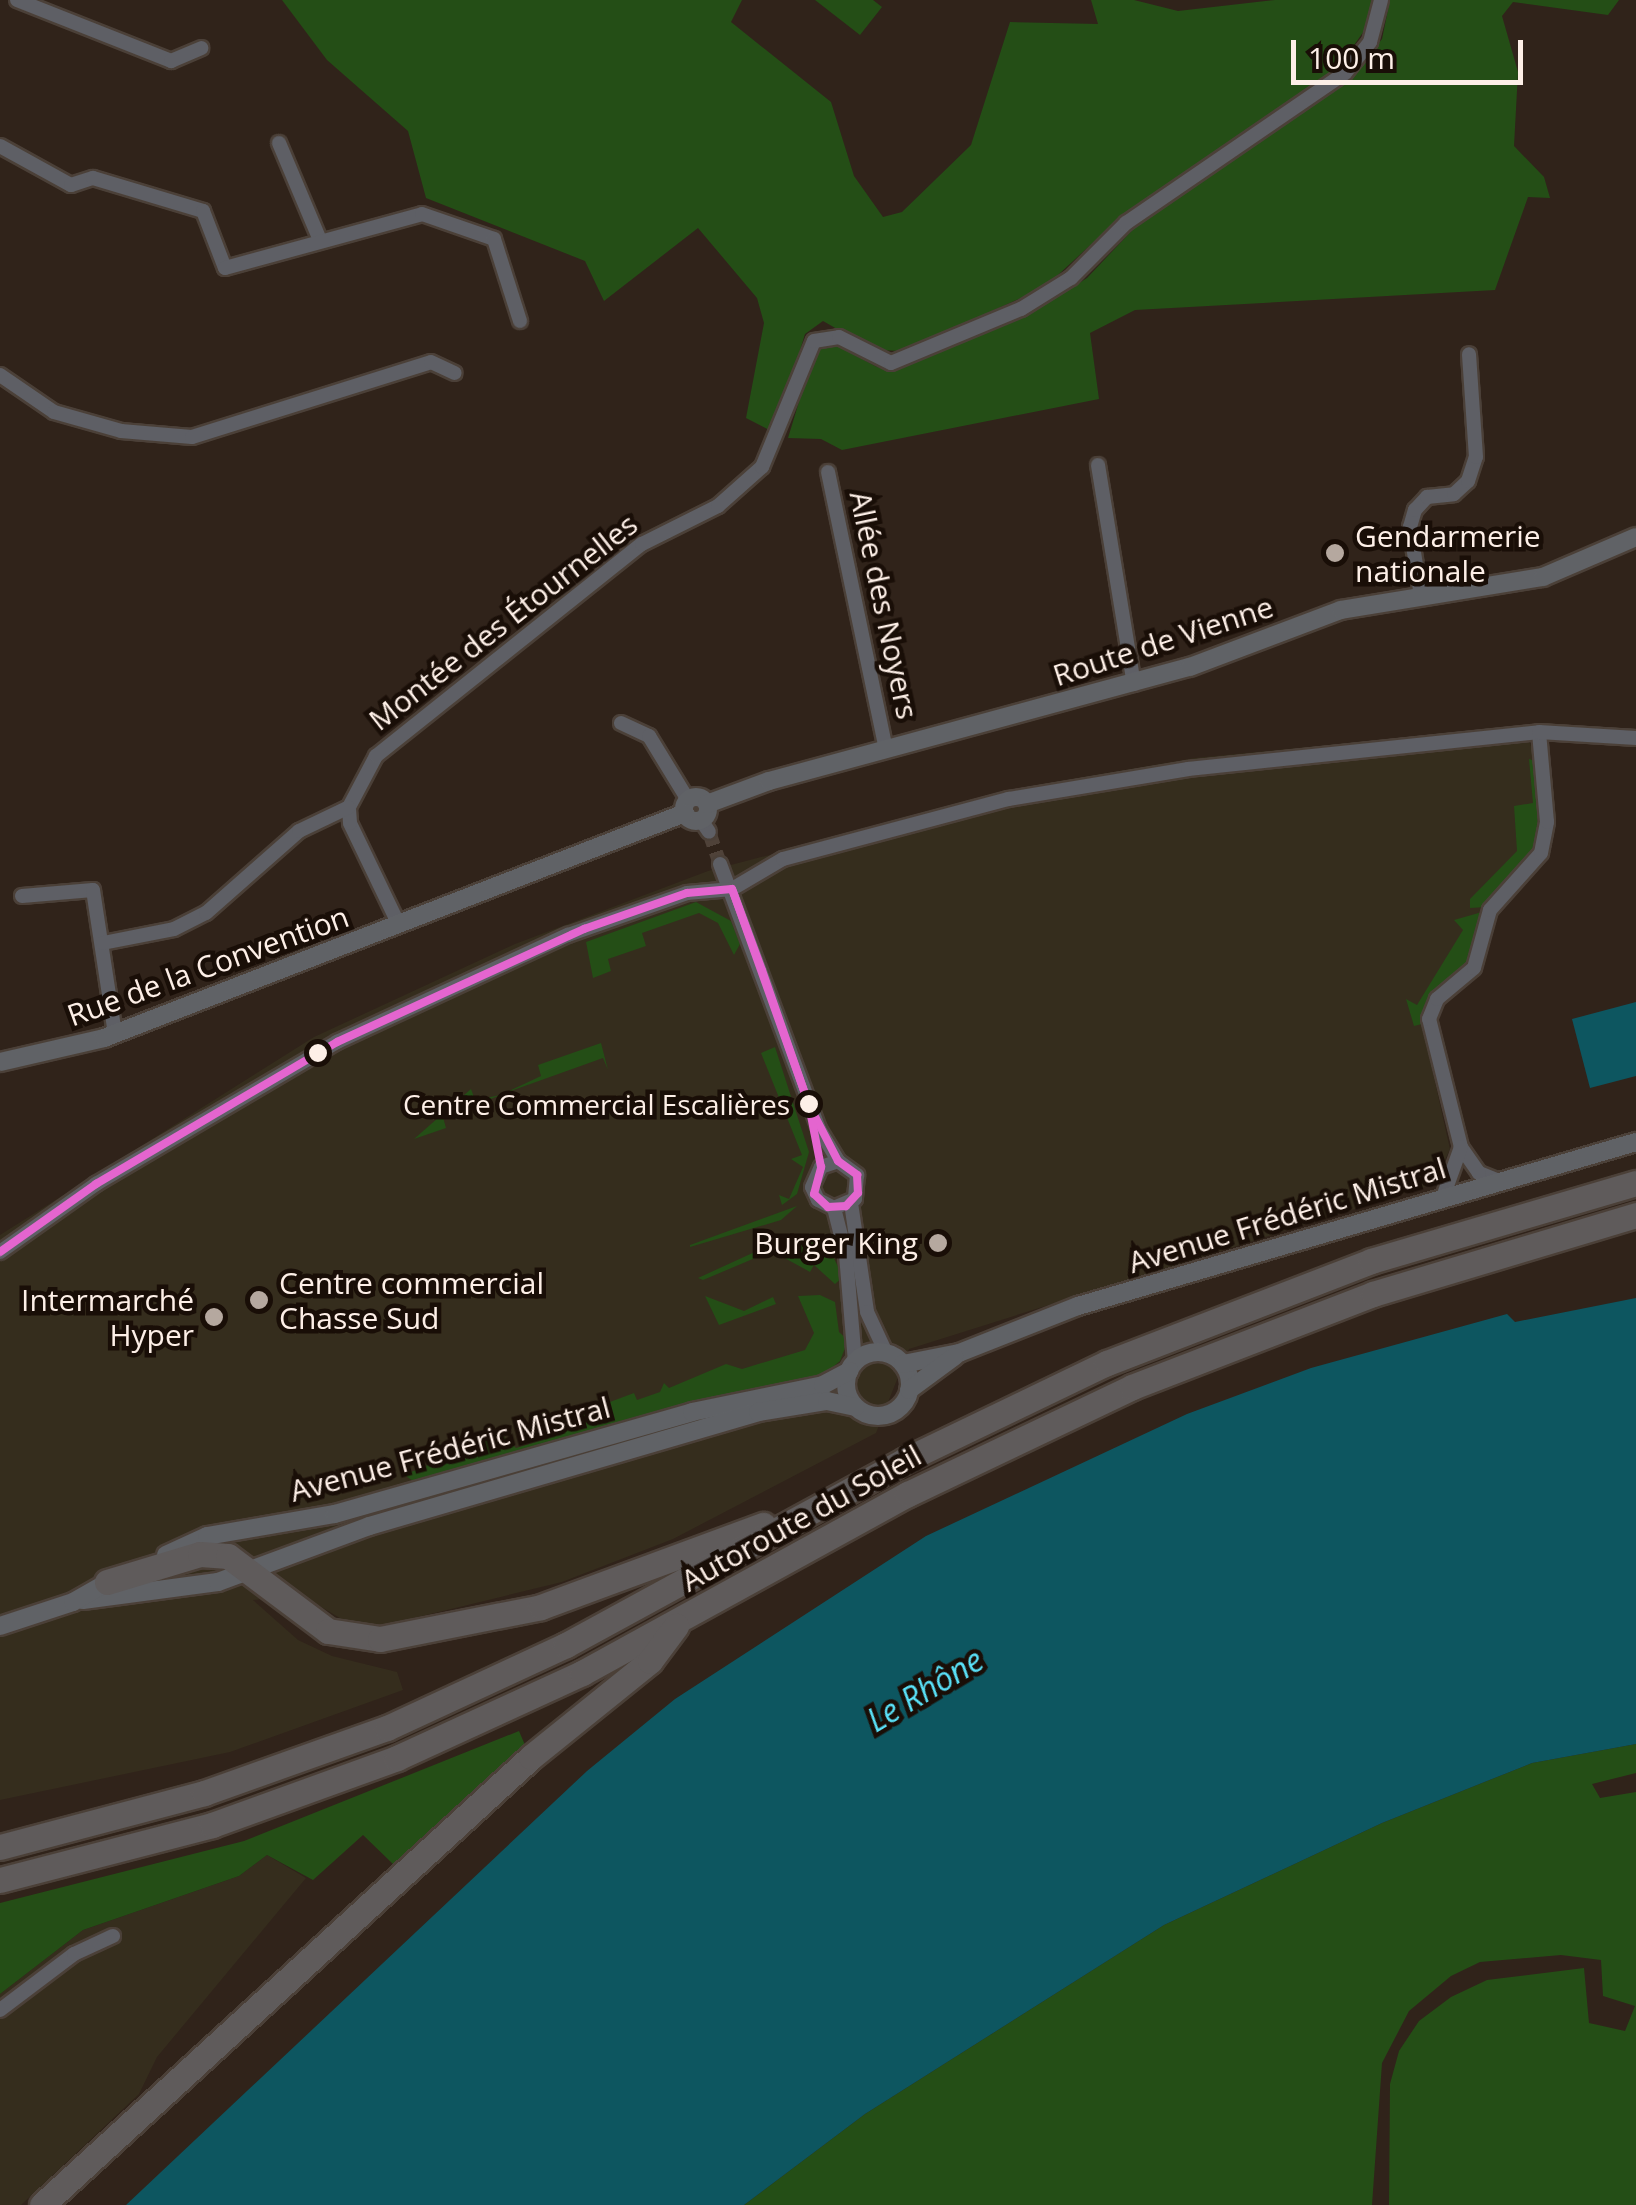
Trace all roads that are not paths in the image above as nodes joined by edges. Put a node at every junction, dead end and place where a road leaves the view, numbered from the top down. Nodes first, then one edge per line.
1 (17, 0) edge
2 (1381, 0) edge
3 (201, 48) dead end
4 (279, 143) dead end
5 (0, 146) edge
6 (320, 240) junction
7 (520, 320) dead end
8 (1469, 354) dead end
9 (455, 374) dead end
10 (0, 375) edge
11 (1098, 464) dead end
12 (828, 472) dead end
13 (1636, 536) edge
14 (1421, 596) junction
15 (1134, 684) junction
16 (621, 723) dead end
17 (1539, 732) junction
18 (1636, 738) edge
19 (886, 750) junction
20 (350, 807) junction
21 (698, 814) junction
22 (720, 864) tunnel mouth
23 (732, 889) junction
24 (22, 896) dead end
25 (399, 925) junction
26 (376, 935) joint
27 (102, 943) junction
28 (115, 1034) junction
29 (0, 1062) edge
30 (809, 1104) junction
31 (1636, 1142) edge
32 (1461, 1147) junction
33 (838, 1162) junction
34 (821, 1167) junction
35 (1499, 1181) junction
36 (1636, 1183) edge
37 (1443, 1197) junction
38 (851, 1203) junction
39 (834, 1208) junction
40 (1636, 1215) edge
41 (0, 1252) edge
42 (857, 1296) junction
43 (886, 1353) junction
44 (959, 1353) junction
45 (903, 1364) junction
46 (852, 1366) junction
47 (910, 1390) junction
48 (855, 1407) junction
49 (806, 1513) junction
50 (200, 1554) junction
51 (261, 1567) junction
52 (107, 1582) junction
53 (218, 1582) junction
54 (73, 1602) junction
55 (681, 1620) junction
56 (0, 1626) edge
57 (0, 1847) edge
58 (0, 1880) edge
59 (112, 1936) dead end
60 (0, 2010) edge
61 (42, 2205) edge

1 - 3 street
2 - 20 street, Montée des Étournelles
4 - 6 street
5 - 6 street
6 - 7 street
8 - 14 street
9 - 10 street
11 - 15 street
12 - 19 street, Allée des Noyers
13 - 14 main road, Route de Vienne
14 - 15 main road, Route de Vienne
15 - 19 main road, Route de Vienne
16 - 21 street
17 - 18 street
17 - 23 street
17 - 32 street
19 - 21 main road, Route de Vienne
20 - 25 street
20 - 27 street
21 - 25 main road, Route de Vienne
22 - 23 street
23 - 30 street
23 - 41 street
24 - 27 street
25 - 26 main road, Route de Vienne
26 - 28 main road, Rue de la Convention
27 - 28 street
28 - 29 main road, Rue de la Convention
30 - 33 street
30 - 34 street
31 - 35 main road, Avenue Frédéric Mistral
32 - 35 street
32 - 37 street
33 - 34 street
33 - 38 street
34 - 39 street
35 - 37 main road, Avenue Frédéric Mistral
36 - 49 highway, Autoroute du Soleil
37 - 44 main road, Avenue Frédéric Mistral
38 - 39 street
38 - 42 street
39 - 42 street
40 - 55 highway, Autoroute du Soleil
42 - 43 street
42 - 46 street
43 - 45 main road
43 - 46 main road
44 - 45 main road, Avenue Frédéric Mistral
44 - 47 main road, Avenue Frédéric Mistral
45 - 47 main road
46 - 48 main road
46 - 52 main road, Avenue Frédéric Mistral
47 - 48 main road
48 - 51 main road, Avenue Frédéric Mistral
49 - 51 highway
49 - 57 highway, Autoroute du Soleil
50 - 51 highway
50 - 52 highway
50 - 53 main road
51 - 53 main road, Avenue Frédéric Mistral
52 - 54 main road, Avenue Frédéric Mistral
53 - 54 main road, Avenue Frédéric Mistral
54 - 56 main road, Avenue Frédéric Mistral
55 - 58 highway, Autoroute du Soleil
55 - 61 highway
59 - 60 street

